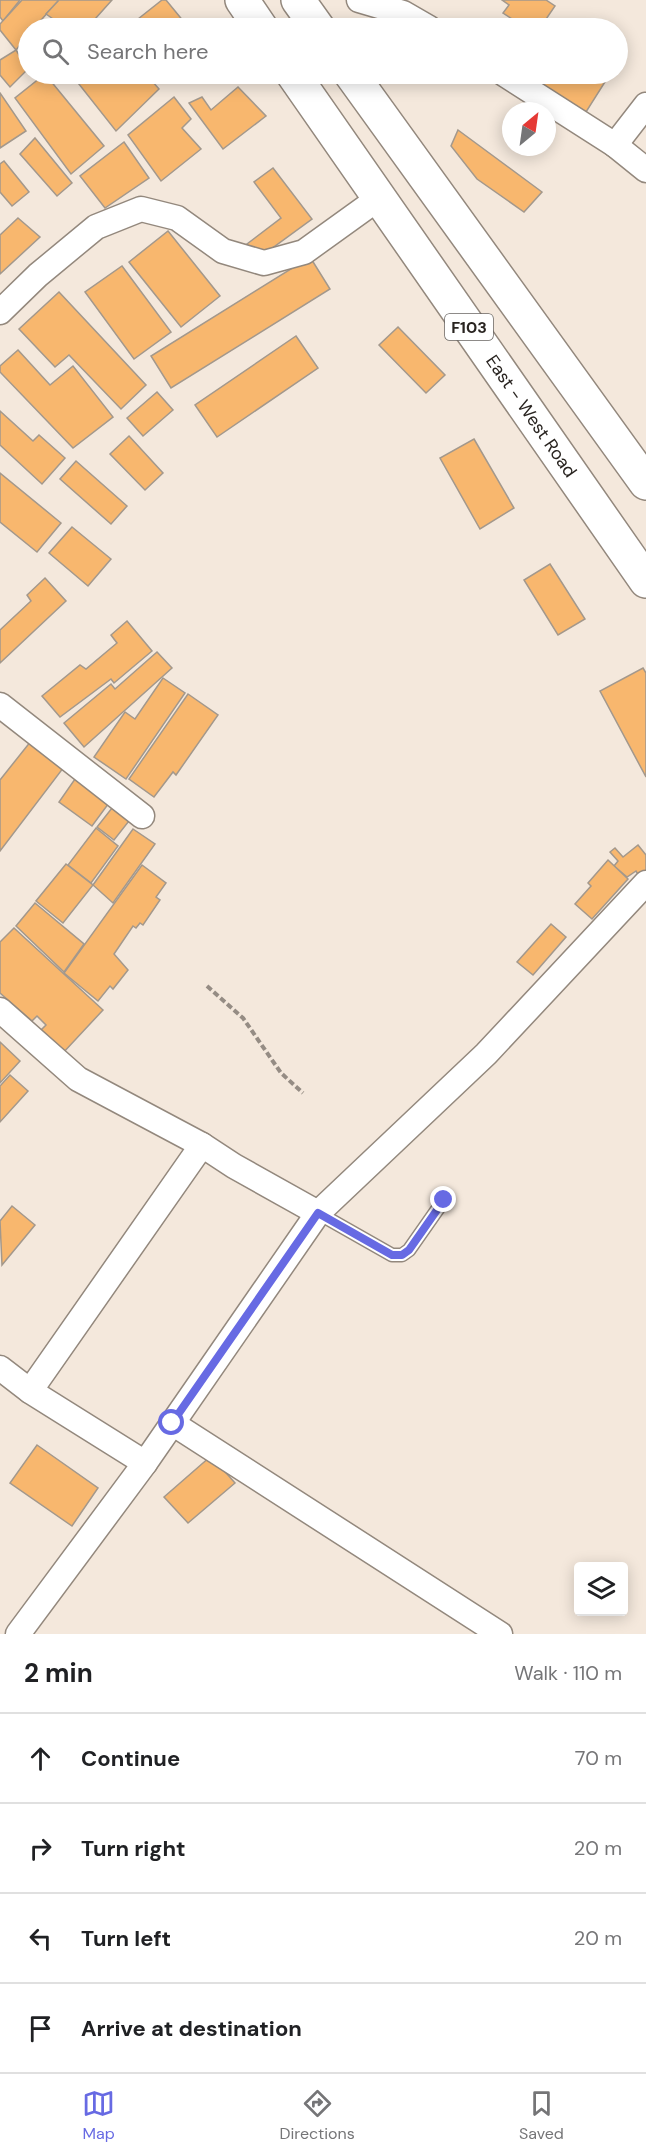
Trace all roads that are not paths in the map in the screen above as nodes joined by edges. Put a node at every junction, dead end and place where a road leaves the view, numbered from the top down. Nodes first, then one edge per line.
1 (242, 0) edge
2 (298, 0) edge
3 (359, 0) edge
4 (407, 6) edge
5 (254, 18) edge
6 (311, 18) edge
7 (419, 18) edge
8 (300, 84) edge
9 (358, 84) edge
10 (520, 84) edge
11 (646, 105) edge
12 (615, 145) junction
13 (646, 170) edge
14 (379, 198) junction
15 (0, 312) edge
16 (646, 483) edge
17 (646, 581) edge
18 (0, 705) edge
19 (142, 816) dead end
20 (646, 883) edge
21 (0, 1010) edge
22 (202, 1145) junction
23 (444, 1200) dead end
24 (318, 1213) junction
25 (0, 1368) edge
26 (30, 1391) junction
27 (172, 1423) junction
28 (145, 1463) junction
29 (18, 1634) edge
30 (500, 1634) edge

1 - 5 main road
2 - 6 main road
3 - 4 street
4 - 7 street
8 - 14 main road, East - West Road / F103
9 - 16 main road, F103
10 - 12 street
11 - 12 street
12 - 13 street
14 - 15 street
14 - 17 main road, East - West Road / F103
18 - 19 street
20 - 24 street
21 - 22 street
22 - 24 street
22 - 26 street
23 - 24 lane
24 - 27 street
25 - 26 street
26 - 28 street
27 - 28 street
27 - 30 street
28 - 29 street

